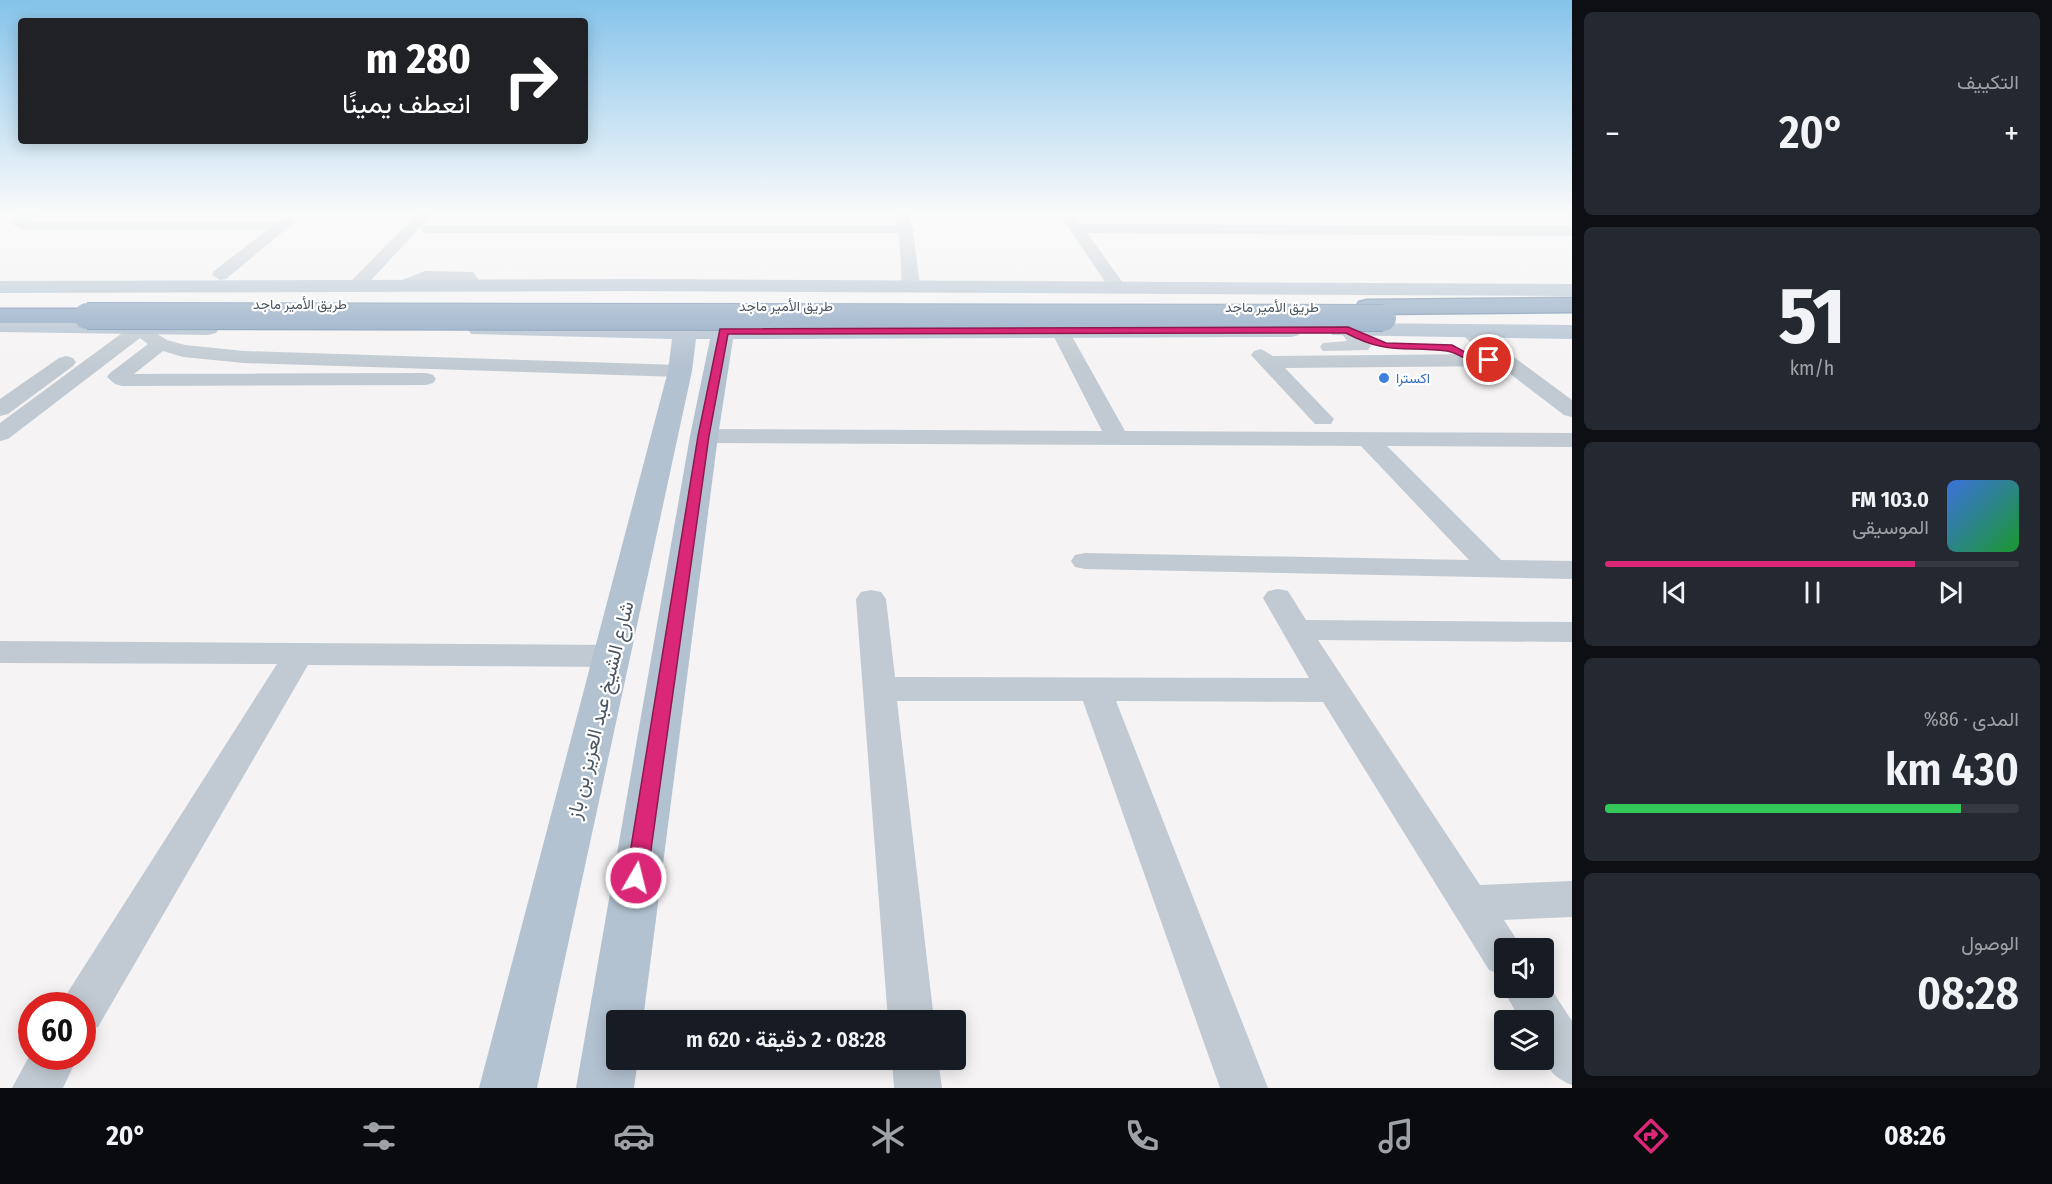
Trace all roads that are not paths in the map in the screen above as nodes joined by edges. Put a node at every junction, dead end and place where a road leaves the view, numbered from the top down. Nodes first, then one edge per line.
1 (233, 265) edge
2 (379, 265) edge
3 (403, 265) edge
4 (909, 265) edge
5 (1091, 265) edge
6 (1097, 265) edge
7 (220, 275) dead end
8 (470, 281) junction
9 (356, 286) junction
10 (911, 287) junction
11 (1109, 287) junction
12 (0, 289) edge
13 (390, 289) junction
14 (1572, 290) edge
15 (1021, 294) junction
16 (184, 295) junction
17 (0, 296) edge
18 (1290, 296) junction
19 (1572, 299) edge
20 (0, 304) edge
21 (1572, 305) edge
22 (1375, 313) junction
23 (0, 316) edge
24 (83, 316) junction
25 (1572, 317) edge
26 (1572, 323) edge
27 (700, 324) junction
28 (0, 327) edge
29 (350, 327) junction
30 (113, 329) junction
31 (140, 329) junction
32 (1348, 330) junction
33 (1051, 331) junction
34 (1466, 331) junction
35 (1572, 332) edge
36 (160, 344) junction
37 (1472, 360) junction
38 (1506, 360) junction
39 (1268, 362) junction
40 (591, 368) junction
41 (680, 371) junction
42 (0, 409) edge
43 (1572, 410) edge
44 (1323, 419) dead end
45 (0, 434) edge
46 (704, 436) junction
47 (1117, 438) junction
48 (1367, 439) junction
49 (1572, 440) edge
50 (1085, 561) dead end
51 (1493, 568) junction
52 (1572, 570) edge
53 (1278, 598) dead end
54 (872, 599) dead end
55 (1296, 630) junction
56 (1572, 632) edge
57 (299, 654) junction
58 (613, 657) junction
59 (6, 658) edge
60 (1095, 688) junction
61 (879, 689) junction
62 (1332, 690) junction
63 (1572, 899) edge
64 (1471, 903) junction
65 (1494, 940) edge
66 (94, 992) edge
67 (1531, 998) edge
68 (910, 1010) edge
69 (1572, 1062) edge
70 (47, 1070) edge
71 (916, 1070) edge
72 (36, 1088) edge
73 (508, 1088) edge
74 (604, 1088) edge
75 (918, 1088) edge
76 (1244, 1088) edge

1 - 7 street
2 - 9 street
3 - 13 street
4 - 10 street
5 - 11 street
6 - 11 street
8 - 10 main road
8 - 13 main road
8 - 13 street
8 - 27 main road
9 - 12 main road
9 - 13 main road
10 - 11 main road
11 - 14 main road
12 - 16 main road
13 - 16 main road
13 - 27 main road
13 - 29 main road
14 - 18 main road
15 - 18 main road
15 - 27 main road
15 - 33 main road
16 - 17 main road
18 - 19 main road
20 - 24 highway, طريق الأمير ماجد
21 - 22 highway, طريق الأمير ماجد
22 - 24 highway, طريق الأمير ماجد, bridge
22 - 25 highway, طريق الأمير ماجد
23 - 24 highway, طريق الأمير ماجد
24 - 28 main road
24 - 30 main road
26 - 32 main road
27 - 29 main road
27 - 33 main road
27 - 41 main road, شارع الشيخ عبد العزيز بن باز
27 - 46 main road
29 - 31 main road
30 - 31 main road
30 - 42 street
31 - 36 street
31 - 45 street
32 - 33 main road
32 - 34 main road
32 - 37 street
32 - 39 street
33 - 47 street
34 - 35 main road
34 - 38 street
36 - 40 street
36 - 40 street
37 - 38 street
37 - 39 street
38 - 43 street
39 - 44 street
40 - 41 street
41 - 58 main road, شارع الشيخ عبد العزيز بن باز
46 - 47 street
46 - 74 main road
47 - 48 street
48 - 49 street
48 - 51 street
50 - 51 street
51 - 52 street
53 - 55 street
54 - 61 street
55 - 56 street
55 - 62 street
57 - 58 street
57 - 59 street
57 - 66 street
58 - 73 main road, شارع الشيخ عبد العزيز بن باز
60 - 61 street
60 - 62 street
60 - 76 street
61 - 68 street
62 - 64 street
63 - 64 street
64 - 65 street
67 - 69 street
70 - 72 street
71 - 75 street

